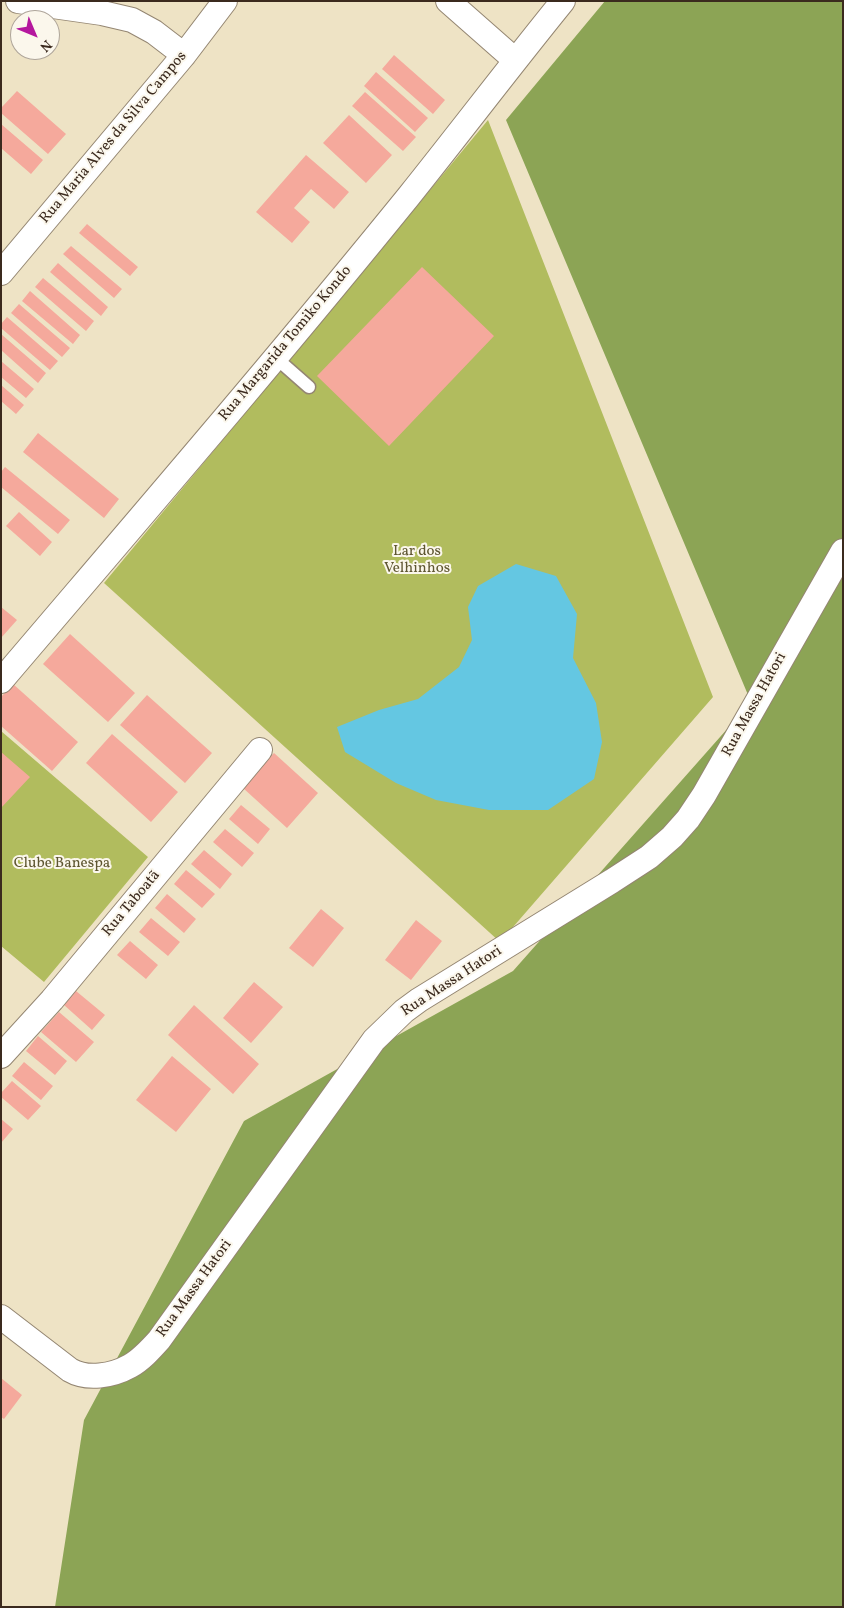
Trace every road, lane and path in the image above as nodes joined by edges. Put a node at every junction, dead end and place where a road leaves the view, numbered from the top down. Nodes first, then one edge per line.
1 (18, 1) edge
2 (225, 1) edge
3 (448, 1) edge
4 (564, 1) edge
5 (184, 55) junction
6 (515, 60) junction
7 (1, 273) edge
8 (276, 358) junction
9 (309, 387) dead end
10 (843, 551) edge
11 (1, 681) edge
12 (260, 750) dead end
13 (1, 1056) edge
14 (1, 1316) edge

1 - 5 street
2 - 5 street, Rua Maria Alves da Silva Campos
3 - 6 street
4 - 6 street, Rua Margarida Tomiko Kondo
5 - 7 street, Rua Maria Alves da Silva Campos
6 - 8 street, Rua Margarida Tomiko Kondo
8 - 9 lane
8 - 11 street, Rua Margarida Tomiko Kondo
10 - 14 street, Rua Massa Hatori
12 - 13 street, Rua Taboatã

